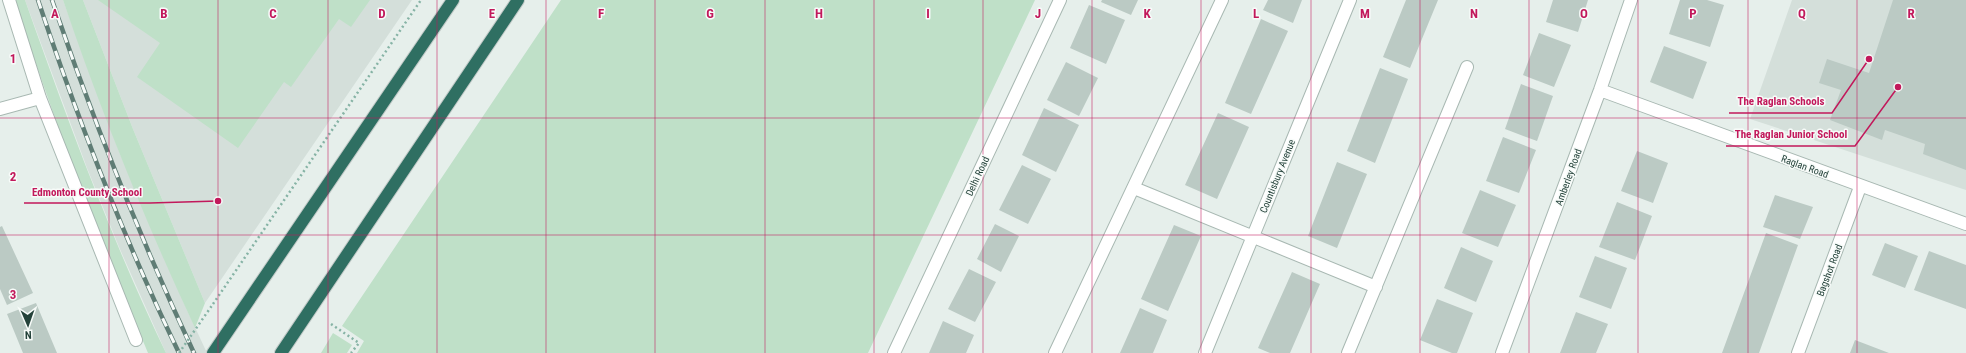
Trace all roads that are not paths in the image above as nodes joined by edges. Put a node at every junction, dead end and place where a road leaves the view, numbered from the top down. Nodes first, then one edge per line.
1 (9, 0) edge
2 (453, 0) edge
3 (518, 0) edge
4 (1060, 0) edge
5 (1222, 0) edge
6 (1350, 0) edge
7 (1631, 0) edge
8 (1467, 67) dead end
9 (1600, 90) junction
10 (40, 98) junction
11 (0, 109) edge
12 (1860, 187) junction
13 (1134, 188) junction
14 (1966, 224) edge
15 (1253, 235) junction
16 (1376, 287) junction
17 (136, 340) dead end
18 (213, 353) edge
19 (281, 353) edge
20 (894, 353) edge
21 (1055, 353) edge
22 (1205, 353) edge
23 (1348, 353) edge
24 (1502, 353) edge
25 (1798, 353) edge

1 - 10 street
2 - 18 highway
3 - 19 highway
4 - 20 street, Delhi Road
5 - 13 street
6 - 15 street, Countisbury Avenue
7 - 9 street, Amberley Road
8 - 16 street
9 - 12 street, Raglan Road
9 - 24 street, Amberley Road
10 - 11 street
10 - 17 street
12 - 14 street, Raglan Road
12 - 25 street, Bagshot Road
13 - 15 street
13 - 21 street
15 - 16 street
15 - 22 street, Countisbury Avenue
16 - 23 street

